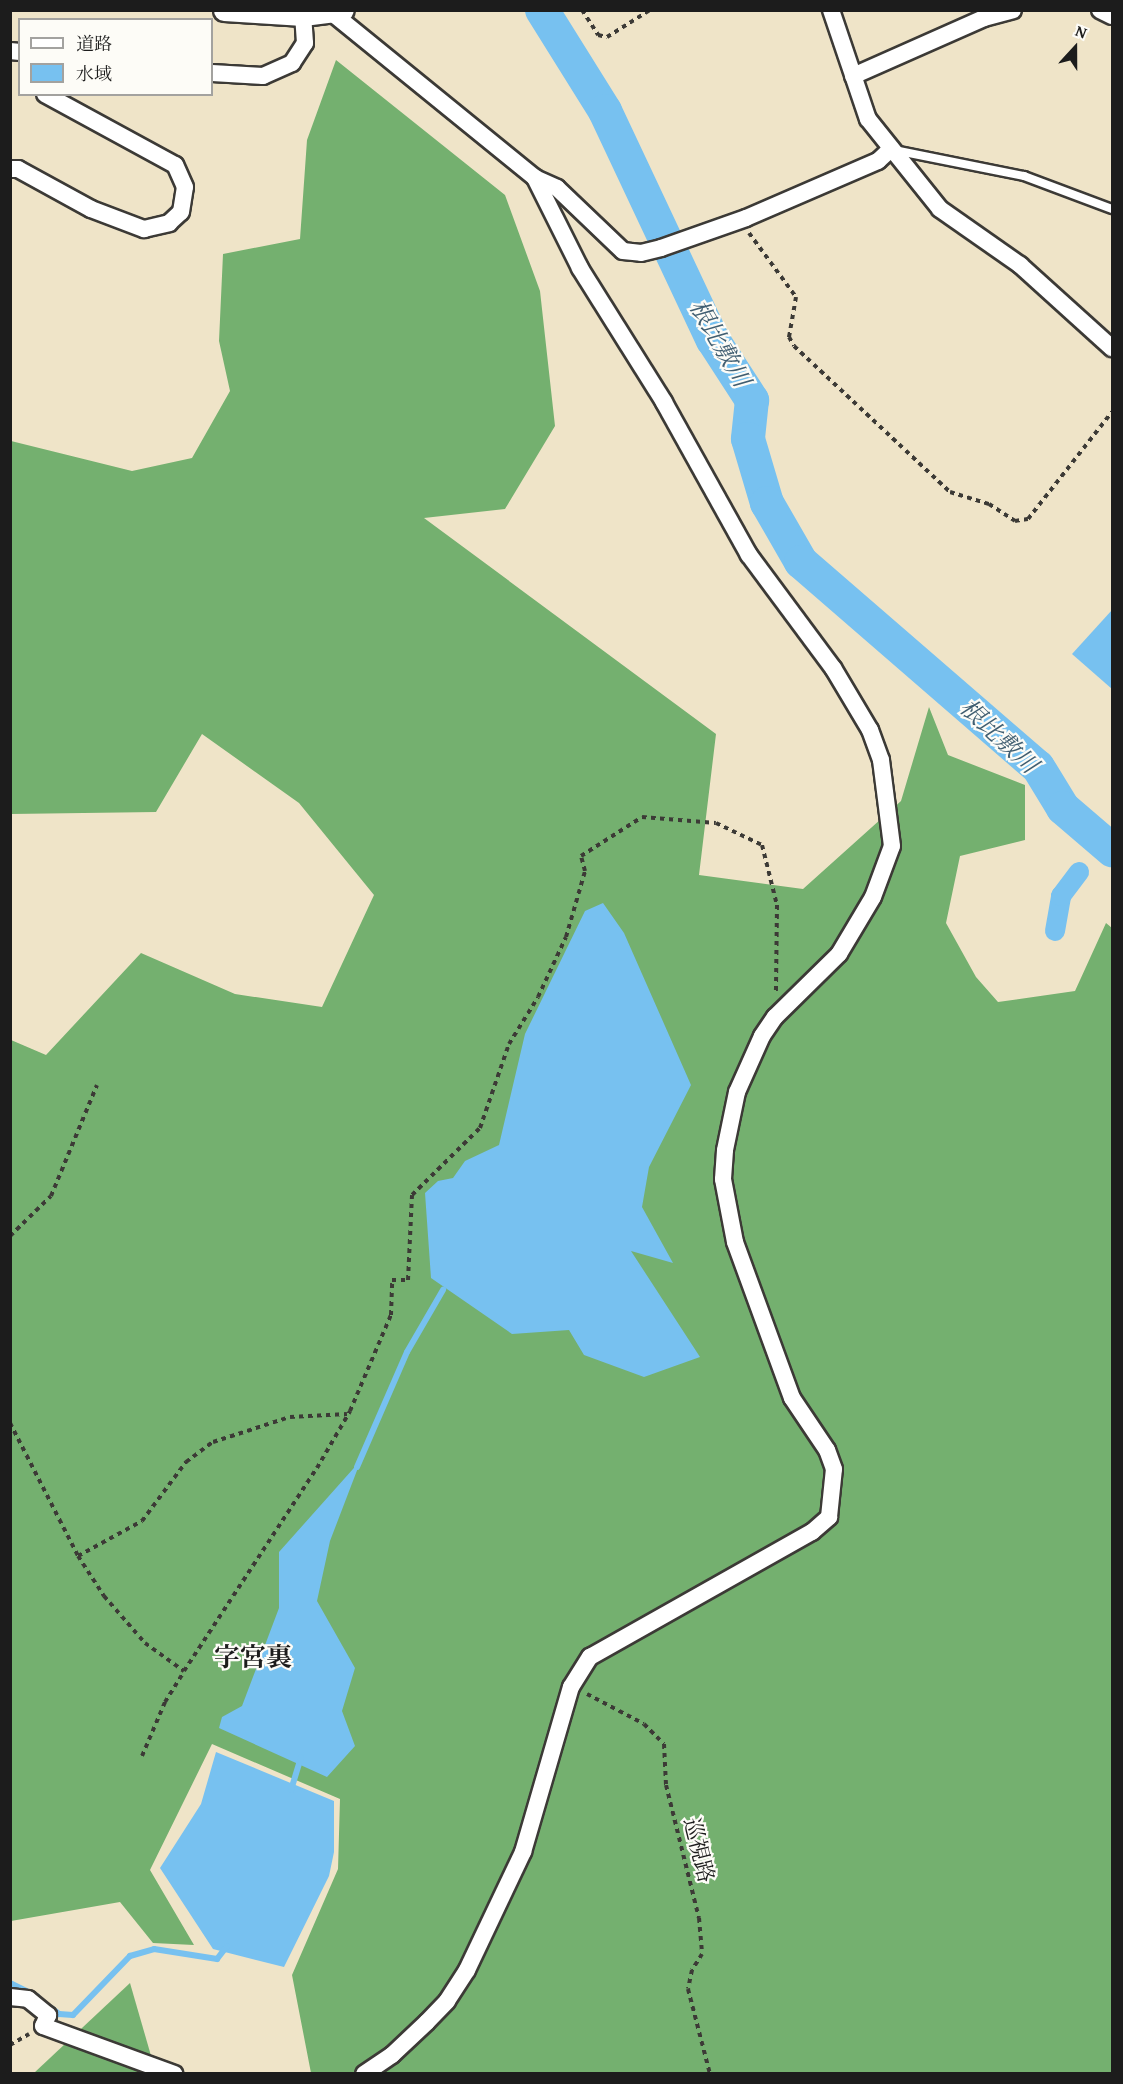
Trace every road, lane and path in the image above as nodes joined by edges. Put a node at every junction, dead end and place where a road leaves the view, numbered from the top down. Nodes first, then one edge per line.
1 (224, 10) edge
2 (582, 10) edge
3 (650, 10) edge
4 (831, 10) edge
5 (1013, 10) edge
6 (1100, 10) edge
7 (337, 11) edge
8 (303, 15) junction
9 (1113, 16) edge
10 (213, 73) edge
11 (853, 76) junction
12 (49, 96) edge
13 (891, 149) junction
14 (10, 169) edge
15 (536, 178) junction
16 (1113, 209) edge
17 (740, 220) junction
18 (1113, 348) edge
19 (1113, 412) edge
20 (775, 1017) junction
21 (97, 1085) dead end
22 (10, 1236) edge
23 (347, 1414) junction
24 (10, 1423) edge
25 (78, 1556) junction
26 (184, 1671) junction
27 (576, 1675) junction
28 (142, 1756) dead end
29 (10, 1997) edge
30 (174, 2073) edge
31 (364, 2073) edge
32 (710, 2073) edge

1 - 8 street
2 - 3 path
4 - 11 street
5 - 11 street
6 - 9 street
7 - 8 street
7 - 15 street
8 - 10 street
11 - 13 street
12 - 14 street
13 - 16 lane
13 - 17 street
13 - 18 street
15 - 17 street
15 - 20 street
17 - 19 path
20 - 23 path
20 - 27 street
21 - 22 path
23 - 25 path
23 - 26 path
24 - 25 path
25 - 26 path
26 - 28 path
27 - 31 street
27 - 32 path, 巡視路
29 - 30 street

